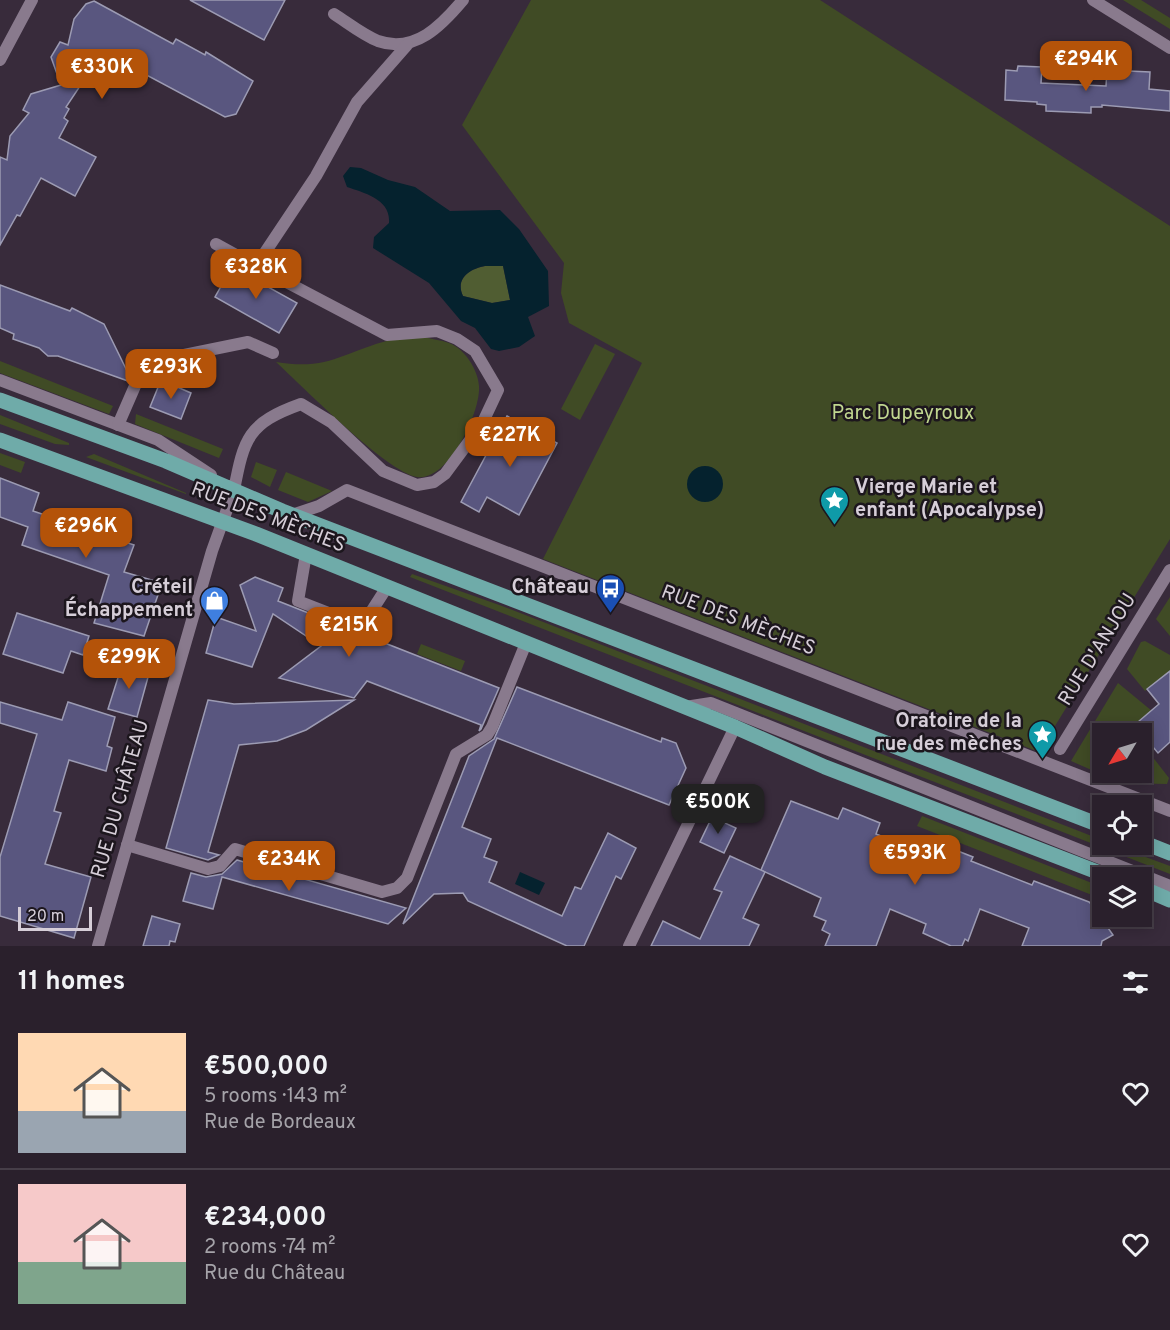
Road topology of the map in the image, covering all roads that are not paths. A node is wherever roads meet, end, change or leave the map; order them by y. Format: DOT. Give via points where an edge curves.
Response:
graph roads {
  1 [pos="32,0"];
  2 [pos="463,0"];
  3 [pos="1093,0"];
  4 [pos="334,14"];
  5 [pos="407,45"];
  6 [pos="1170,48"];
  7 [pos="0,60"];
  8 [pos="216,244"];
  9 [pos="256,266"];
  10 [pos="273,353"];
  11 [pos="0,380"];
  12 [pos="0,400"];
  13 [pos="118,424"];
  14 [pos="0,440"];
  15 [pos="234,490"];
  16 [pos="292,514"];
  17 [pos="222,522"];
  18 [pos="306,554"];
  19 [pos="1170,570"];
  20 [pos="387,587"];
  21 [pos="526,643"];
  22 [pos="685,707"];
  23 [pos="735,727"];
  24 [pos="1060,749"];
  25 [pos="1170,812"];
  26 [pos="1092,822"];
  27 [pos="128,845"];
  28 [pos="1152,846"];
  29 [pos="1170,853"];
  30 [pos="1092,870"];
  31 [pos="1170,886"];
  32 [pos="1152,892"];
  33 [pos="1170,900"];
  34 [pos="99,946"];
  35 [pos="628,946"];
  1 -- 7 [label="street"];
  2 -- 5 [label="street" via="440,27"];
  3 -- 6 [label="street"];
  4 -- 5 [label="street" via="379,41"];
  5 -- 9 [label="street" via="357,102 316,176"];
  8 -- 9 [label="street"];
  9 -- 15 [label="street, RUE DU CHÂTEAU" via="387,335 437,331 457,339 475,351 498,390 482,424 445,474 434,482 417,485 383,471 331,422 301,404 275,413 252,432 241,452"];
  10 -- 13 [label="street" via="248,342 145,363"];
  11 -- 13 [label="street, RUE DES MÈCHES"];
  12 -- 15 [label="main road, RUE DES MÈCHES" via="166,460"];
  13 -- 15 [label="street, RUE DES MÈCHES" via="159,440"];
  14 -- 17 [label="main road, RUE DES MÈCHES"];
  15 -- 16 [label="main road, RUE DES MÈCHES"];
  15 -- 17 [label="street, RUE DU CHÂTEAU"];
  16 -- 25 [label="street, RUE DES MÈCHES" via="319,506 347,490"];
  16 -- 26 [label="main road, RUE DES MÈCHES"];
  17 -- 18 [label="main road, RUE DES MÈCHES"];
  17 -- 27 [label="street, RUE DU CHÂTEAU"];
  18 -- 20 [label="main road, RUE DES MÈCHES"];
  18 -- 20 [label="street" via="297,601 362,626"];
  19 -- 24 [label="street, RUE D'ANJOU"];
  20 -- 21 [label="main road, RUE DES MÈCHES"];
  21 -- 22 [label="main road, RUE DES MÈCHES"];
  21 -- 27 [label="street" via="487,735 456,754 408,878 397,888 382,892 236,849 220,866 208,869"];
  22 -- 23 [label="main road, RUE DES MÈCHES"];
  22 -- 31 [label="street, RUE DES MÈCHES" via="711,703"];
  23 -- 30 [label="main road, RUE DES MÈCHES" via="825,767"];
  23 -- 35 [label="street"];
  27 -- 34 [label="street, RUE DU CHÂTEAU"];
  28 -- 29 [label="main road"];
  32 -- 33 [label="main road"];
}
